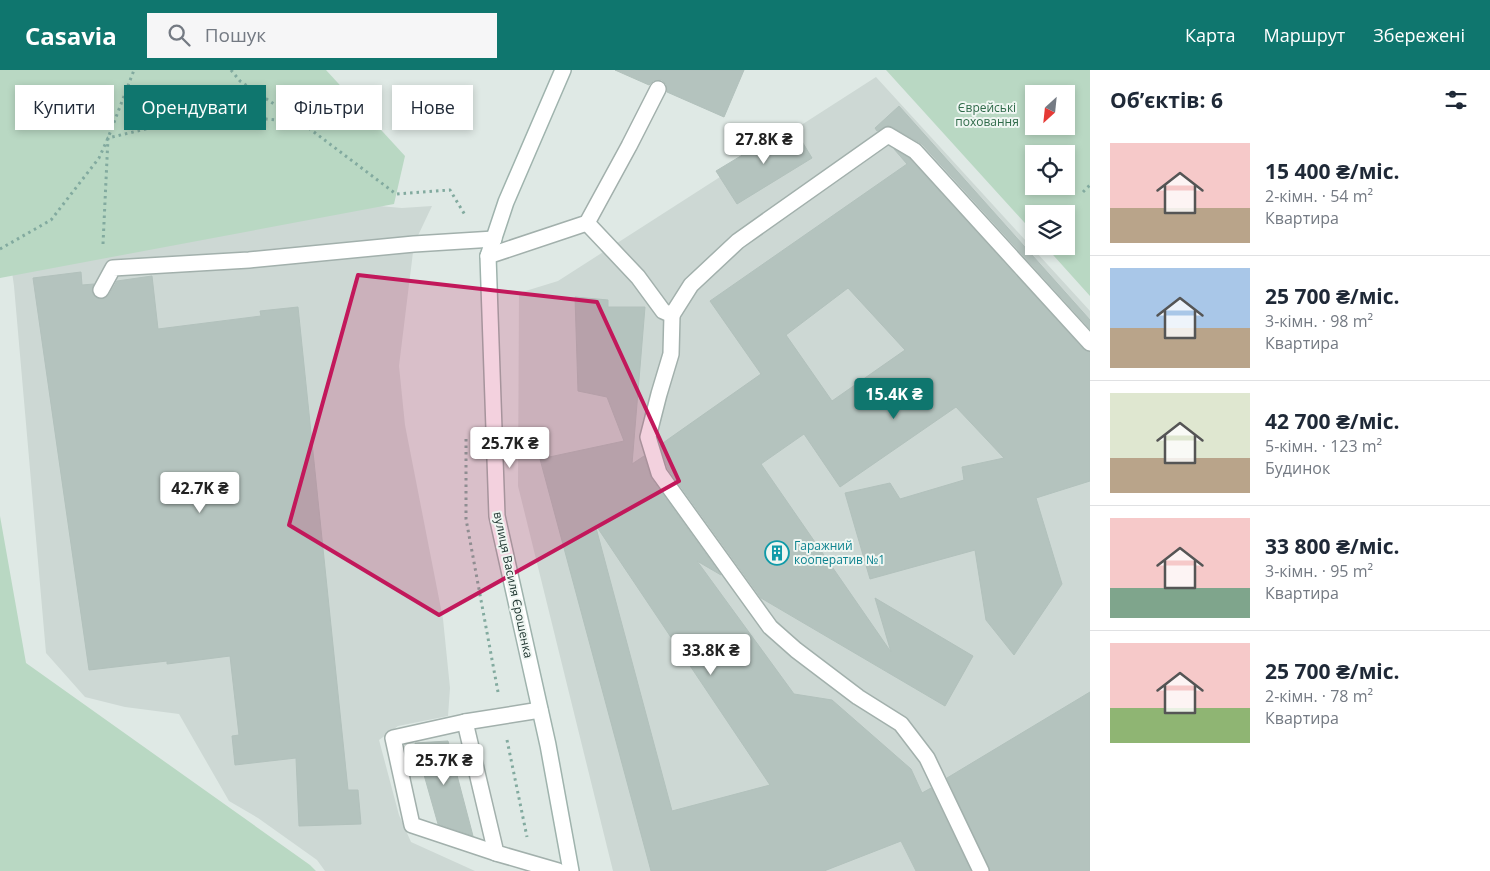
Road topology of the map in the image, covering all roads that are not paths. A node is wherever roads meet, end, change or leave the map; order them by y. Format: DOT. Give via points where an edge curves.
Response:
graph roads {
  1 [pos="563,70"];
  2 [pos="658,89"];
  3 [pos="587,223"];
  4 [pos="494,239"];
  5 [pos="488,256"];
  6 [pos="101,290"];
  7 [pos="672,315"];
  8 [pos="1090,343"];
  9 [pos="540,710"];
  10 [pos="465,722"];
  11 [pos="496,853"];
  12 [pos="558,871"];
  13 [pos="571,871"];
  14 [pos="981,871"];
  1 -- 4 [label="main road, вулиця Василя Єрошенка" via="506,202"];
  2 -- 3 [label="main road"];
  3 -- 5 [label="main road"];
  3 -- 7 [label="main road" via="638,277 664,311"];
  4 -- 5 [label="main road, вулиця Василя Єрошенка"];
  4 -- 6 [label="main road" via="113,268"];
  5 -- 9 [label="main road, вулиця Василя Єрошенка" via="497,516"];
  7 -- 8 [label="main road" via="691,285 738,240 888,135 915,151"];
  7 -- 14 [label="main road" via="671,354 648,437 659,473 770,627 850,691 900,724 927,758"];
  9 -- 10 [label="main road"];
  9 -- 13 [label="main road, вулиця Василя Єрошенка"];
  10 -- 11 [label="main road"];
  10 -- 11 [label="main road" via="393,738 412,825"];
  11 -- 12 [label="main road"];
}
